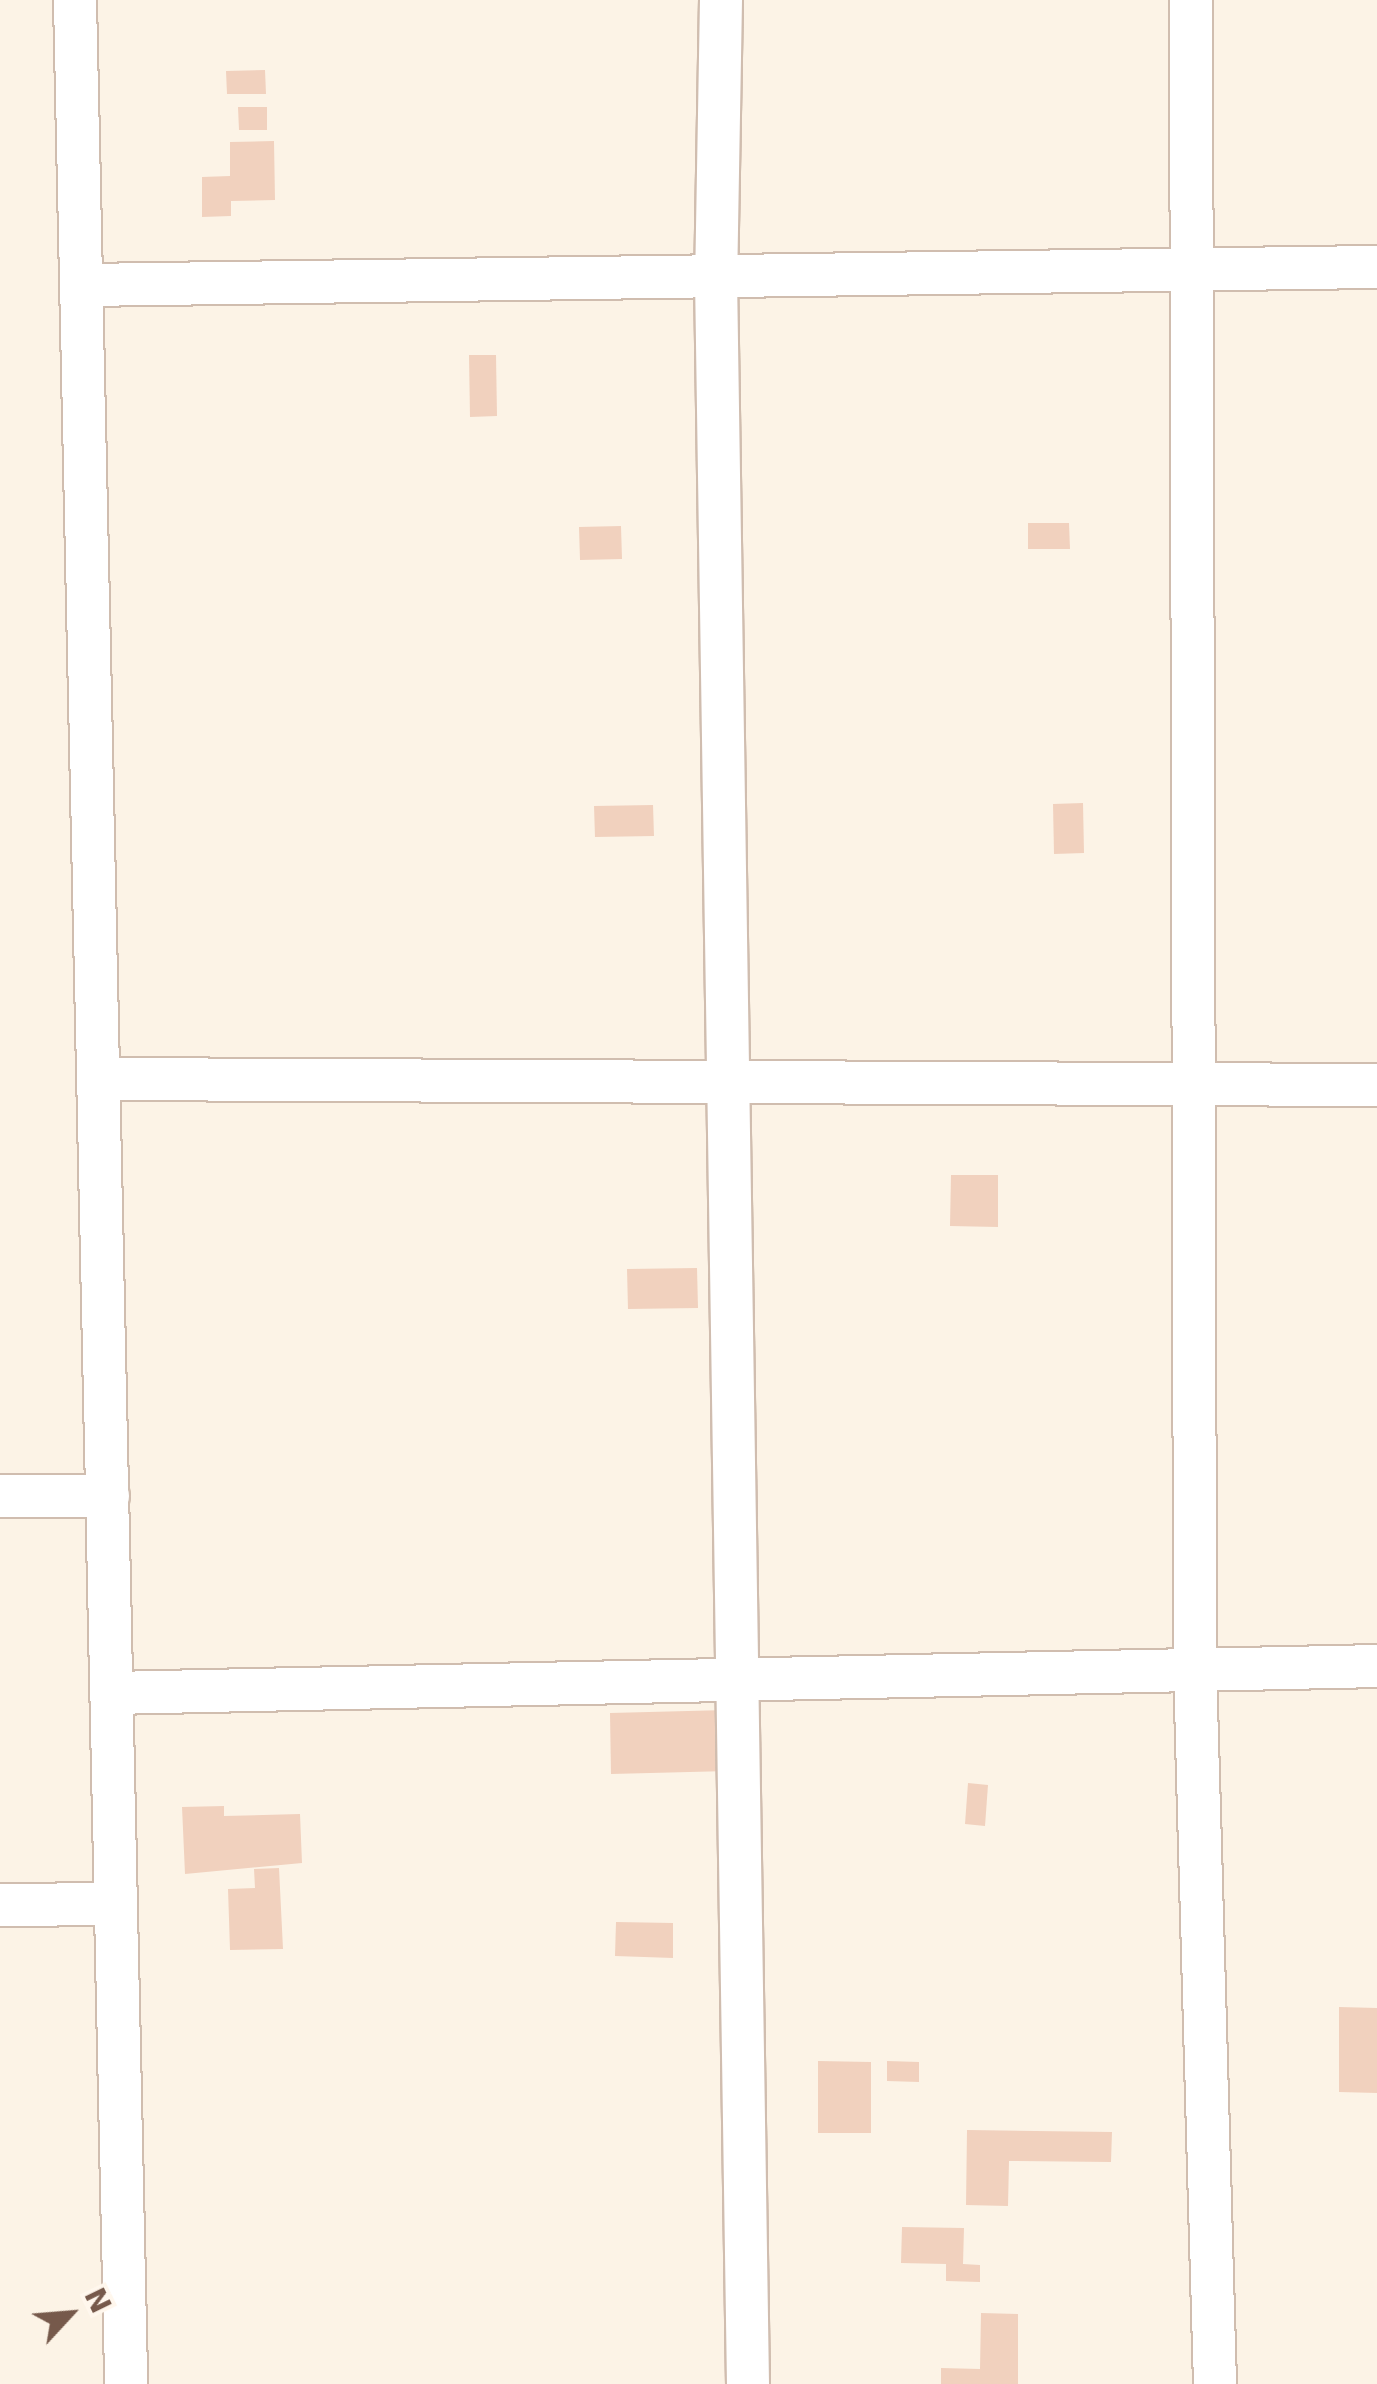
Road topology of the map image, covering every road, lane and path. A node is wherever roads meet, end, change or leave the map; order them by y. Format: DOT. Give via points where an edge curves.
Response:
graph roads {
  1 [pos="75,0"];
  2 [pos="721,0"];
  3 [pos="1192,0"];
  4 [pos="1377,267"];
  5 [pos="1192,270"];
  6 [pos="716,276"];
  7 [pos="84,284"];
  8 [pos="100,1079"];
  9 [pos="728,1082"];
  10 [pos="1194,1084"];
  11 [pos="1377,1085"];
  12 [pos="0,1496"];
  13 [pos="108,1496"];
  14 [pos="1377,1666"];
  15 [pos="1195,1668"];
  16 [pos="737,1680"];
  17 [pos="112,1692"];
  18 [pos="0,1904"];
  19 [pos="116,1904"];
  20 [pos="126,2384"];
  21 [pos="748,2384"];
  22 [pos="1214,2384"];
  1 -- 7 [label="street"];
  2 -- 6 [label="street"];
  3 -- 5 [label="street"];
  4 -- 5 [label="street"];
  5 -- 6 [label="street"];
  5 -- 10 [label="street"];
  6 -- 7 [label="street"];
  6 -- 9 [label="street"];
  7 -- 8 [label="street"];
  8 -- 9 [label="street"];
  8 -- 13 [label="street"];
  9 -- 10 [label="street"];
  9 -- 16 [label="street"];
  10 -- 11 [label="street"];
  10 -- 15 [label="street"];
  12 -- 13 [label="street"];
  13 -- 17 [label="street"];
  14 -- 15 [label="street"];
  15 -- 16 [label="street"];
  15 -- 22 [label="street"];
  16 -- 17 [label="street"];
  16 -- 21 [label="street"];
  17 -- 19 [label="street"];
  18 -- 19 [label="street"];
  19 -- 20 [label="street"];
}
